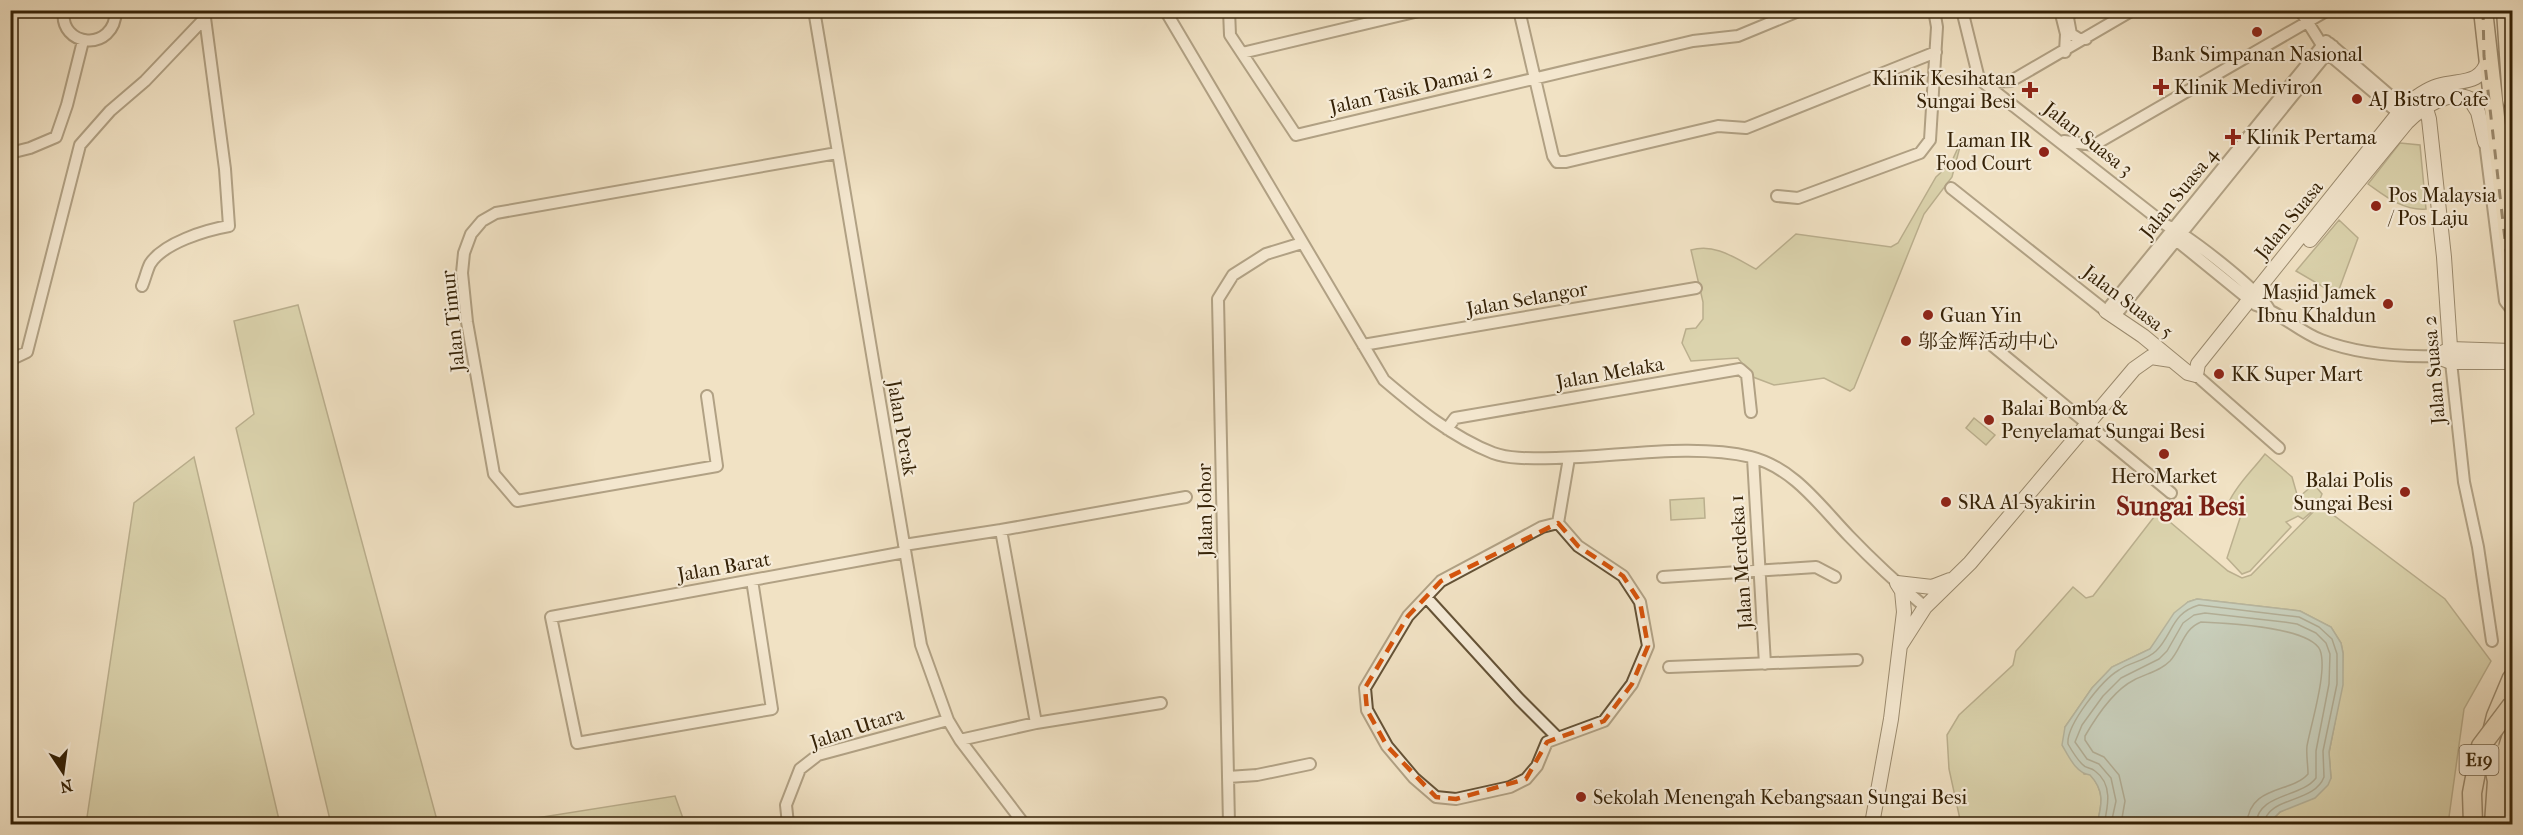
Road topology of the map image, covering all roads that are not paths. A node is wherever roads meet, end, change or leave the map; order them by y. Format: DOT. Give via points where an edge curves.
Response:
graph roads {
  1 [pos="64,10"];
  2 [pos="116,10"];
  3 [pos="814,10"];
  4 [pos="1165,10"];
  5 [pos="1229,10"];
  6 [pos="1423,10"];
  7 [pos="1518,10"];
  8 [pos="1801,10"];
  9 [pos="1934,10"];
  10 [pos="1962,10"];
  11 [pos="2060,10"];
  12 [pos="2072,10"];
  13 [pos="2133,10"];
  14 [pos="2300,10"];
  15 [pos="2328,10"];
  16 [pos="2485,10"];
  17 [pos="2506,11"];
  18 [pos="204,14"];
  19 [pos="2307,23"];
  20 [pos="2086,39"];
  21 [pos="83,40"];
  22 [pos="2325,45"];
  23 [pos="1936,52"];
  24 [pos="2065,52"];
  25 [pos="1242,53"];
  26 [pos="2490,55"];
  27 [pos="1534,79"];
  28 [pos="1980,80"];
  29 [pos="2012,81"];
  30 [pos="2492,87"];
  31 [pos="2512,100"];
  32 [pos="2008,101"];
  33 [pos="2424,101"];
  34 [pos="2406,114"];
  35 [pos="2058,140"];
  36 [pos="2486,142"];
  37 [pos="2094,145"];
  38 [pos="10,153"];
  39 [pos="837,153"];
  40 [pos="2094,168"];
  41 [pos="1951,188"];
  42 [pos="1777,196"];
  43 [pos="2176,234"];
  44 [pos="1302,243"];
  45 [pos="2512,269"];
  46 [pos="142,286"];
  47 [pos="1696,288"];
  48 [pos="2259,301"];
  49 [pos="2512,310"];
  50 [pos="2110,314"];
  51 [pos="2130,329"];
  52 [pos="1982,337"];
  53 [pos="1363,345"];
  54 [pos="2512,351"];
  55 [pos="2451,355"];
  56 [pos="2436,356"];
  57 [pos="10,360"];
  58 [pos="2171,360"];
  59 [pos="2512,362"];
  60 [pos="2134,369"];
  61 [pos="2196,375"];
  62 [pos="707,396"];
  63 [pos="1751,411"];
  64 [pos="2087,425"];
  65 [pos="1448,429"];
  66 [pos="2279,448"];
  67 [pos="1569,458"];
  68 [pos="1753,458"];
  69 [pos="2171,493"];
  70 [pos="1186,496"];
  71 [pos="1558,523"];
  72 [pos="1001,530"];
  73 [pos="904,548"];
  74 [pos="1759,572"];
  75 [pos="1663,577"];
  76 [pos="1835,577"];
  77 [pos="1954,579"];
  78 [pos="752,580"];
  79 [pos="1897,583"];
  80 [pos="1426,597"];
  81 [pos="1925,607"];
  82 [pos="2492,641"];
  83 [pos="1900,646"];
  84 [pos="1857,660"];
  85 [pos="1765,664"];
  86 [pos="1669,667"];
  87 [pos="2512,678"];
  88 [pos="1161,704"];
  89 [pos="2512,705"];
  90 [pos="948,720"];
  91 [pos="1036,723"];
  92 [pos="2512,735"];
  93 [pos="1557,737"];
  94 [pos="960,740"];
  95 [pos="1310,764"];
  96 [pos="1228,777"];
  97 [pos="2505,779"];
  98 [pos="788,825"];
  99 [pos="1024,825"];
  100 [pos="1229,825"];
  101 [pos="1872,825"];
  102 [pos="2473,825"];
  103 [pos="2494,825"];
  104 [pos="2509,825"];
  1 -- 21 [label="street" via="66,28"];
  2 -- 21 [label="street" via="116,20 108,34"];
  3 -- 39 [label="street, Jalan Perak"];
  4 -- 44 [label="street"];
  5 -- 25 [label="street" via="1230,35"];
  6 -- 25 [label="street"];
  7 -- 27 [label="street"];
  8 -- 27 [label="street, Jalan Tasik Damai 2" via="1738,36 1693,41"];
  9 -- 23 [label="street"];
  10 -- 28 [label="street"];
  11 -- 24 [label="street" via="2066,34"];
  12 -- 20 [label="street" via="2067,20 2071,34"];
  13 -- 20 [label="street"];
  14 -- 19 [label="street"];
  15 -- 19 [label="street"];
  16 -- 26 [label="highway"];
  17 -- 31 [label="highway"];
  18 -- 46 [label="street" via="229,226 209,229 163,250 151,263"];
  18 -- 57 [label="street" via="145,81 110,111 80,145 27,352"];
  19 -- 22 [label="street"];
  19 -- 37 [label="street"];
  20 -- 24 [label="street"];
  21 -- 38 [label="street" via="56,137"];
  22 -- 34 [label="street"];
  22 -- 43 [label="street, Jalan Suasa 4"];
  23 -- 27 [label="street" via="1746,128 1718,126 1566,162 1557,162 1553,156"];
  23 -- 42 [label="street" via="1929,140 1920,153 1798,198"];
  24 -- 29 [label="street"];
  25 -- 27 [label="street, Jalan Tasik Damai 2" via="1296,135"];
  26 -- 30 [label="highway"];
  26 -- 33 [label="street, Jalan Suasa" via="2476,79 2437,86"];
  28 -- 29 [label="street"];
  28 -- 32 [label="street, Jalan Suasa 3"];
  29 -- 32 [label="street"];
  30 -- 36 [label="street"];
  30 -- 45 [label="highway"];
  32 -- 35 [label="street, Jalan Suasa 3"];
  33 -- 34 [label="street, Jalan Suasa"];
  33 -- 36 [label="street, Jalan Suasa" via="2452,96 2470,99"];
  33 -- 55 [label="street, Jalan Suasa 2" via="2444,256"];
  34 -- 48 [label="street, Jalan Suasa"];
  35 -- 37 [label="street"];
  35 -- 40 [label="street, Jalan Suasa 3"];
  36 -- 49 [label="street" via="2505,301"];
  37 -- 40 [label="street"];
  39 -- 62 [label="street, Jalan Timur" via="496,213 471,234 462,273 467,321 494,474 517,501 717,466"];
  39 -- 73 [label="street, Jalan Perak"];
  40 -- 43 [label="street, Jalan Suasa 3"];
  41 -- 50 [label="street, Jalan Suasa 5"];
  43 -- 48 [label="street, Jalan Suasa 3"];
  43 -- 50 [label="street, Jalan Suasa 4"];
  44 -- 53 [label="street"];
  44 -- 96 [label="street, Jalan Johor" via="1266,254 1233,275 1218,299"];
  47 -- 53 [label="street, Jalan Selangor"];
  48 -- 56 [label="street, Jalan Suasa 3" via="2322,341 2404,357"];
  48 -- 61 [label="street, Jalan Suasa"];
  50 -- 51 [label="street, Jalan Suasa 5"];
  51 -- 58 [label="street, Jalan Suasa 5"];
  51 -- 60 [label="street" via="2142,349"];
  52 -- 64 [label="street"];
  53 -- 65 [label="street" via="1384,380"];
  54 -- 55 [label="street, Jalan Suasa 3"];
  55 -- 56 [label="street, Jalan Suasa 3"];
  55 -- 59 [label="street, Jalan Suasa 3"];
  55 -- 82 [label="street, Jalan Suasa 2" via="2464,482"];
  58 -- 60 [label="street" via="2151,357"];
  58 -- 61 [label="street, Jalan Suasa 5"];
  60 -- 64 [label="street"];
  61 -- 66 [label="street, Jalan Suasa 5"];
  63 -- 65 [label="street, Jalan Melaka" via="1747,375 1740,369 1455,418"];
  64 -- 69 [label="street"];
  64 -- 77 [label="street"];
  65 -- 67 [label="street" via="1494,453 1530,459"];
  67 -- 68 [label="street" via="1703,451"];
  67 -- 71 [label="street"];
  68 -- 74 [label="street, Jalan Merdeka 1"];
  68 -- 79 [label="street" via="1799,482"];
  70 -- 72 [label="street, Jalan Barat"];
  71 -- 80 [label="street" via="1542,527 1441,581"];
  71 -- 93 [label="street" via="1578,546 1623,576 1640,602 1648,646 1632,684 1604,721"];
  72 -- 73 [label="street, Jalan Barat"];
  72 -- 91 [label="street"];
  73 -- 78 [label="street, Jalan Barat"];
  73 -- 90 [label="street, Jalan Perak" via="921,645"];
  74 -- 75 [label="street"];
  74 -- 76 [label="street" via="1816,567"];
  74 -- 85 [label="street, Jalan Merdeka 1"];
  77 -- 79 [label="street" via="1932,587"];
  77 -- 81 [label="street"];
  78 -- 78 [label="street, Jalan Barat" via="772,709 577,743 551,617"];
  79 -- 81 [label="street"];
  79 -- 83 [label="street" via="1903,598"];
  80 -- 93 [label="street"];
  80 -- 93 [label="street" via="1408,616 1365,688 1366,710 1387,746 1414,778 1436,797 1456,800 1510,787 1526,779 1537,766 1547,742"];
  81 -- 83 [label="street"];
  83 -- 101 [label="street"];
  84 -- 85 [label="street"];
  85 -- 86 [label="street"];
  87 -- 97 [label="highway, bridge" via="2489,744"];
  88 -- 91 [label="street"];
  89 -- 102 [label="highway, E19, bridge" via="2481,746 2472,793"];
  90 -- 94 [label="street, Jalan Perak"];
  90 -- 98 [label="street, Jalan Utara" via="818,755 800,769 786,805"];
  91 -- 94 [label="street"];
  92 -- 97 [label="highway"];
  94 -- 99 [label="street, Jalan Perak"];
  95 -- 96 [label="street"];
  96 -- 100 [label="street, Jalan Johor"];
  97 -- 103 [label="highway"];
  97 -- 104 [label="highway"];
}
